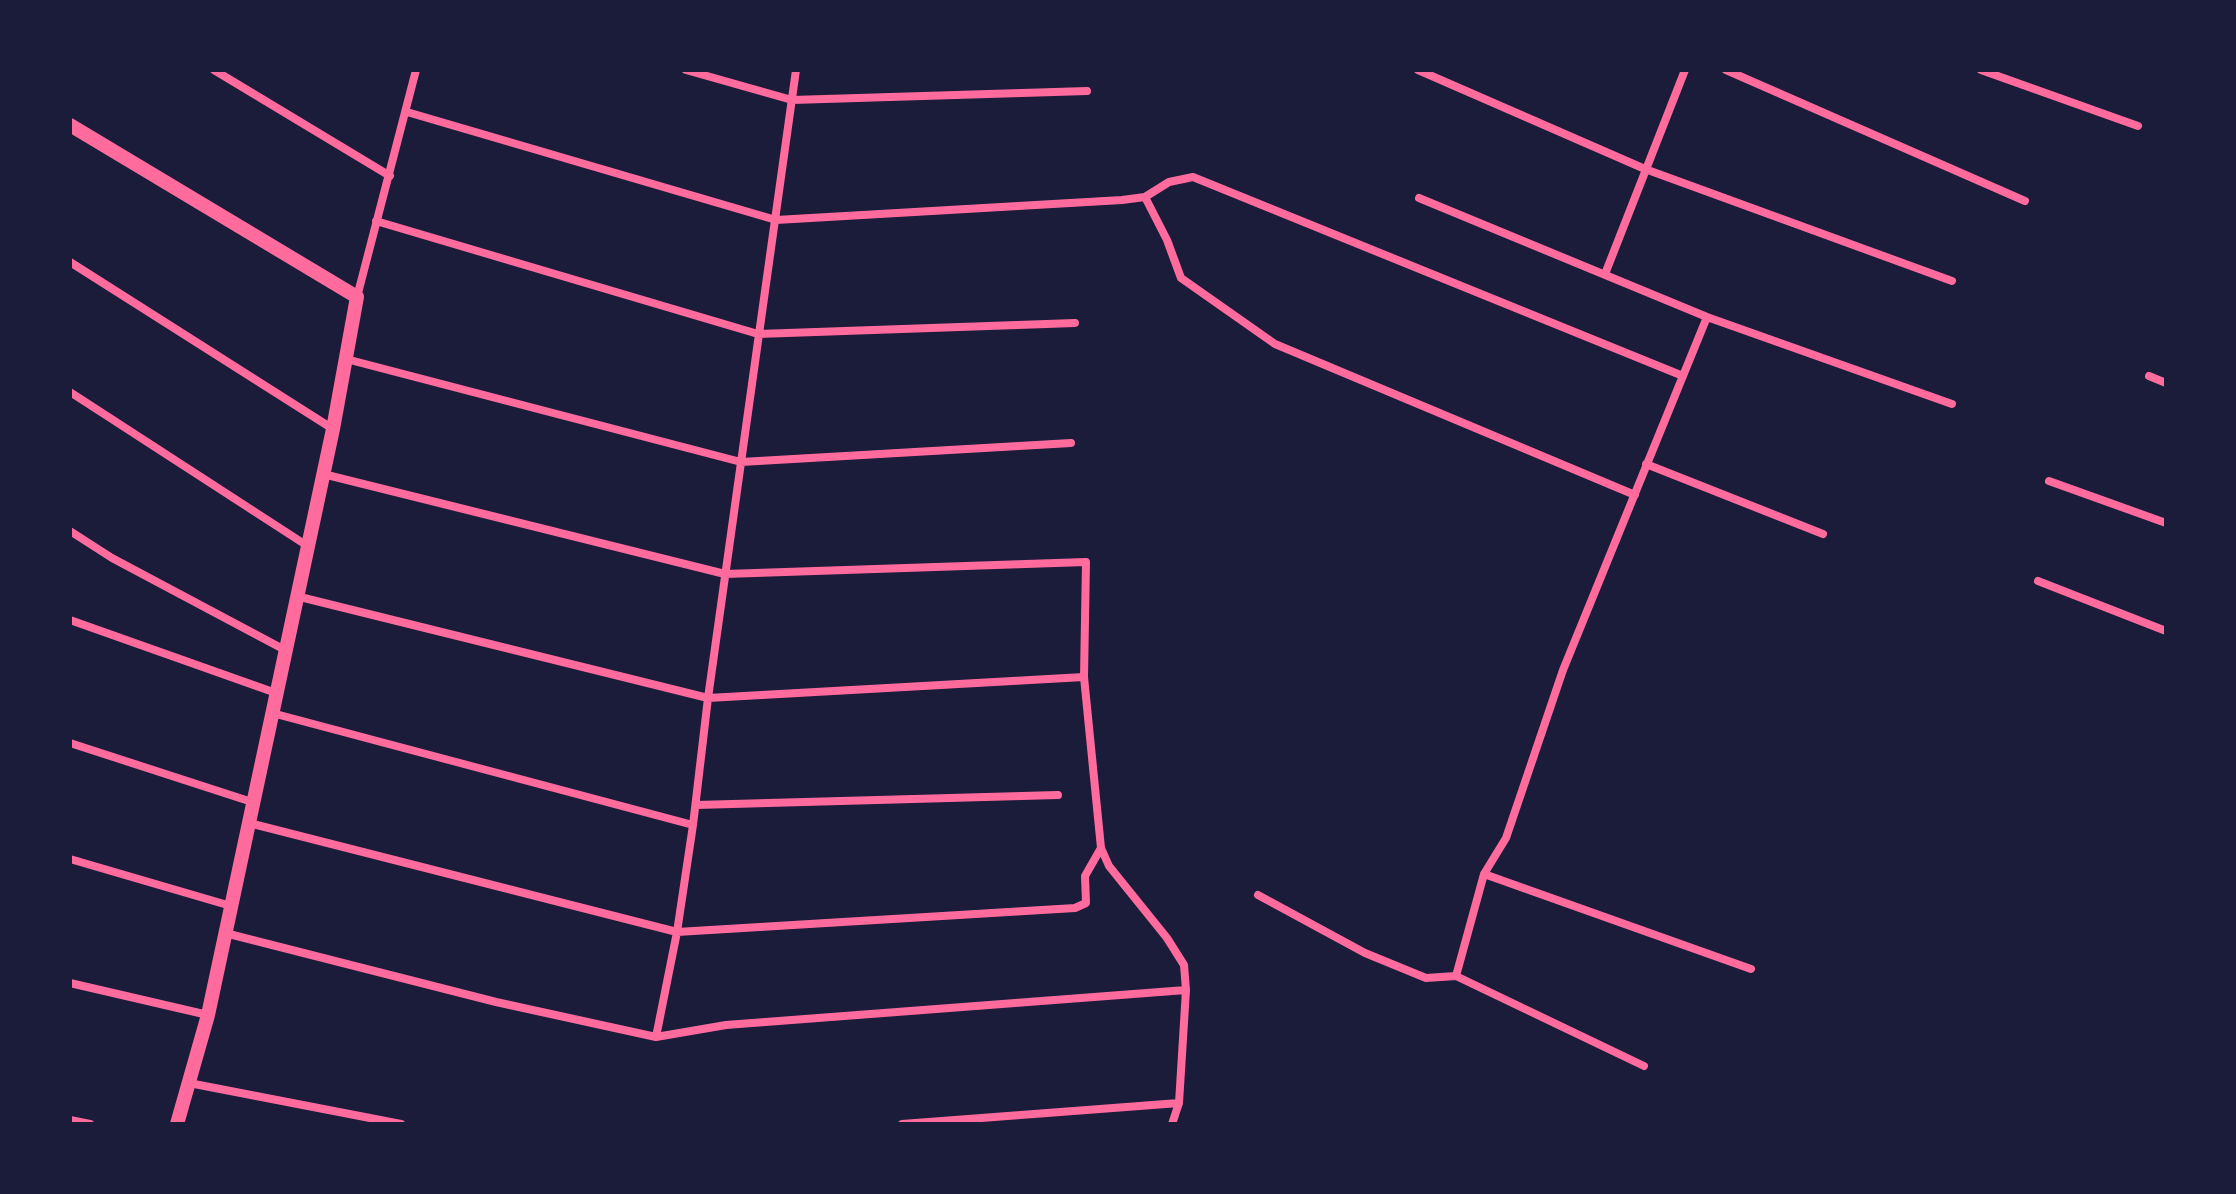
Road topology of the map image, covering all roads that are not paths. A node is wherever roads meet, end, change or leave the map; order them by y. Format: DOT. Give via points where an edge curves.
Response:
graph roads {
  1 [pos="214,70"];
  2 [pos="416,70"];
  3 [pos="686,70"];
  4 [pos="796,70"];
  5 [pos="1418,70"];
  6 [pos="1685,70"];
  7 [pos="1726,70"];
  8 [pos="1981,70"];
  9 [pos="1087,91"];
  10 [pos="792,100"];
  11 [pos="407,112"];
  12 [pos="70,125"];
  13 [pos="2138,126"];
  14 [pos="1645,169"];
  15 [pos="390,176"];
  16 [pos="1145,197"];
  17 [pos="1419,198"];
  18 [pos="2025,201"];
  19 [pos="776,220"];
  20 [pos="376,221"];
  21 [pos="70,262"];
  22 [pos="1605,274"];
  23 [pos="1952,281"];
  24 [pos="357,297"];
  25 [pos="1707,317"];
  26 [pos="1075,323"];
  27 [pos="758,334"];
  28 [pos="346,359"];
  29 [pos="1683,376"];
  30 [pos="2149,376"];
  31 [pos="2166,383"];
  32 [pos="70,392"];
  33 [pos="1952,404"];
  34 [pos="333,429"];
  35 [pos="1071,443"];
  36 [pos="741,462"];
  37 [pos="1646,464"];
  38 [pos="322,474"];
  39 [pos="2049,481"];
  40 [pos="1635,495"];
  41 [pos="2166,523"];
  42 [pos="70,531"];
  43 [pos="1823,534"];
  44 [pos="306,545"];
  45 [pos="725,574"];
  46 [pos="2038,581"];
  47 [pos="296,596"];
  48 [pos="70,620"];
  49 [pos="2166,631"];
  50 [pos="285,650"];
  51 [pos="1084,677"];
  52 [pos="276,693"];
  53 [pos="708,698"];
  54 [pos="272,713"];
  55 [pos="70,743"];
  56 [pos="1058,795"];
  57 [pos="252,802"];
  58 [pos="696,805"];
  59 [pos="249,823"];
  60 [pos="693,825"];
  61 [pos="1101,848"];
  62 [pos="70,859"];
  63 [pos="1484,874"];
  64 [pos="1258,895"];
  65 [pos="231,906"];
  66 [pos="677,932"];
  67 [pos="225,933"];
  68 [pos="1751,969"];
  69 [pos="1456,976"];
  70 [pos="70,983"];
  71 [pos="1186,990"];
  72 [pos="208,1015"];
  73 [pos="656,1037"];
  74 [pos="1644,1066"];
  75 [pos="189,1083"];
  76 [pos="1179,1103"];
  77 [pos="70,1120"];
  78 [pos="90,1124"];
  79 [pos="177,1124"];
  80 [pos="401,1124"];
  81 [pos="902,1124"];
  82 [pos="1172,1124"];
  1 -- 15 [label="street"];
  2 -- 11 [label="street"];
  3 -- 10 [label="street"];
  4 -- 10 [label="street"];
  5 -- 14 [label="street"];
  6 -- 14 [label="street"];
  7 -- 18 [label="street"];
  8 -- 13 [label="street"];
  9 -- 10 [label="street"];
  10 -- 19 [label="street"];
  11 -- 15 [label="street"];
  11 -- 19 [label="street"];
  12 -- 24 [label="main road"];
  14 -- 22 [label="street"];
  14 -- 23 [label="street"];
  15 -- 20 [label="street"];
  16 -- 19 [label="street"];
  16 -- 29 [label="street" via="1169,182 1193,177"];
  16 -- 40 [label="street" via="1181,278 1275,344"];
  17 -- 22 [label="street"];
  19 -- 27 [label="street"];
  20 -- 24 [label="street"];
  20 -- 27 [label="street"];
  21 -- 34 [label="street"];
  22 -- 25 [label="street"];
  24 -- 28 [label="main road"];
  25 -- 29 [label="street"];
  25 -- 33 [label="street"];
  26 -- 27 [label="street"];
  27 -- 36 [label="street"];
  28 -- 34 [label="main road"];
  28 -- 36 [label="street"];
  29 -- 37 [label="street"];
  30 -- 31 [label="street"];
  32 -- 44 [label="street"];
  34 -- 38 [label="main road"];
  35 -- 36 [label="street"];
  36 -- 45 [label="street"];
  37 -- 40 [label="street"];
  37 -- 43 [label="street"];
  38 -- 44 [label="main road"];
  38 -- 45 [label="street"];
  39 -- 41 [label="street"];
  40 -- 63 [label="street" via="1563,670 1506,838"];
  42 -- 50 [label="street"];
  44 -- 47 [label="main road"];
  45 -- 51 [label="street" via="1086,562"];
  45 -- 53 [label="street"];
  46 -- 49 [label="street"];
  47 -- 50 [label="main road"];
  47 -- 53 [label="street"];
  48 -- 52 [label="street"];
  50 -- 52 [label="main road"];
  51 -- 53 [label="street"];
  51 -- 61 [label="street"];
  52 -- 54 [label="main road"];
  53 -- 58 [label="street"];
  54 -- 57 [label="main road"];
  54 -- 60 [label="street"];
  55 -- 57 [label="street"];
  56 -- 58 [label="street"];
  57 -- 59 [label="main road"];
  58 -- 60 [label="street"];
  59 -- 65 [label="main road"];
  59 -- 66 [label="street"];
  60 -- 66 [label="street"];
  61 -- 66 [label="street" via="1085,876 1086,903 1075,908"];
  61 -- 71 [label="street" via="1184,965"];
  62 -- 65 [label="street"];
  63 -- 68 [label="street"];
  63 -- 69 [label="street"];
  64 -- 69 [label="street" via="1377,958 1426,978"];
  65 -- 67 [label="main road"];
  66 -- 73 [label="street"];
  67 -- 72 [label="main road"];
  67 -- 73 [label="street"];
  69 -- 74 [label="street"];
  70 -- 72 [label="street"];
  71 -- 73 [label="street" via="726,1025"];
  71 -- 76 [label="street"];
  72 -- 75 [label="main road"];
  75 -- 79 [label="main road"];
  75 -- 80 [label="street"];
  76 -- 81 [label="street"];
  76 -- 82 [label="street"];
  77 -- 78 [label="street"];
}
